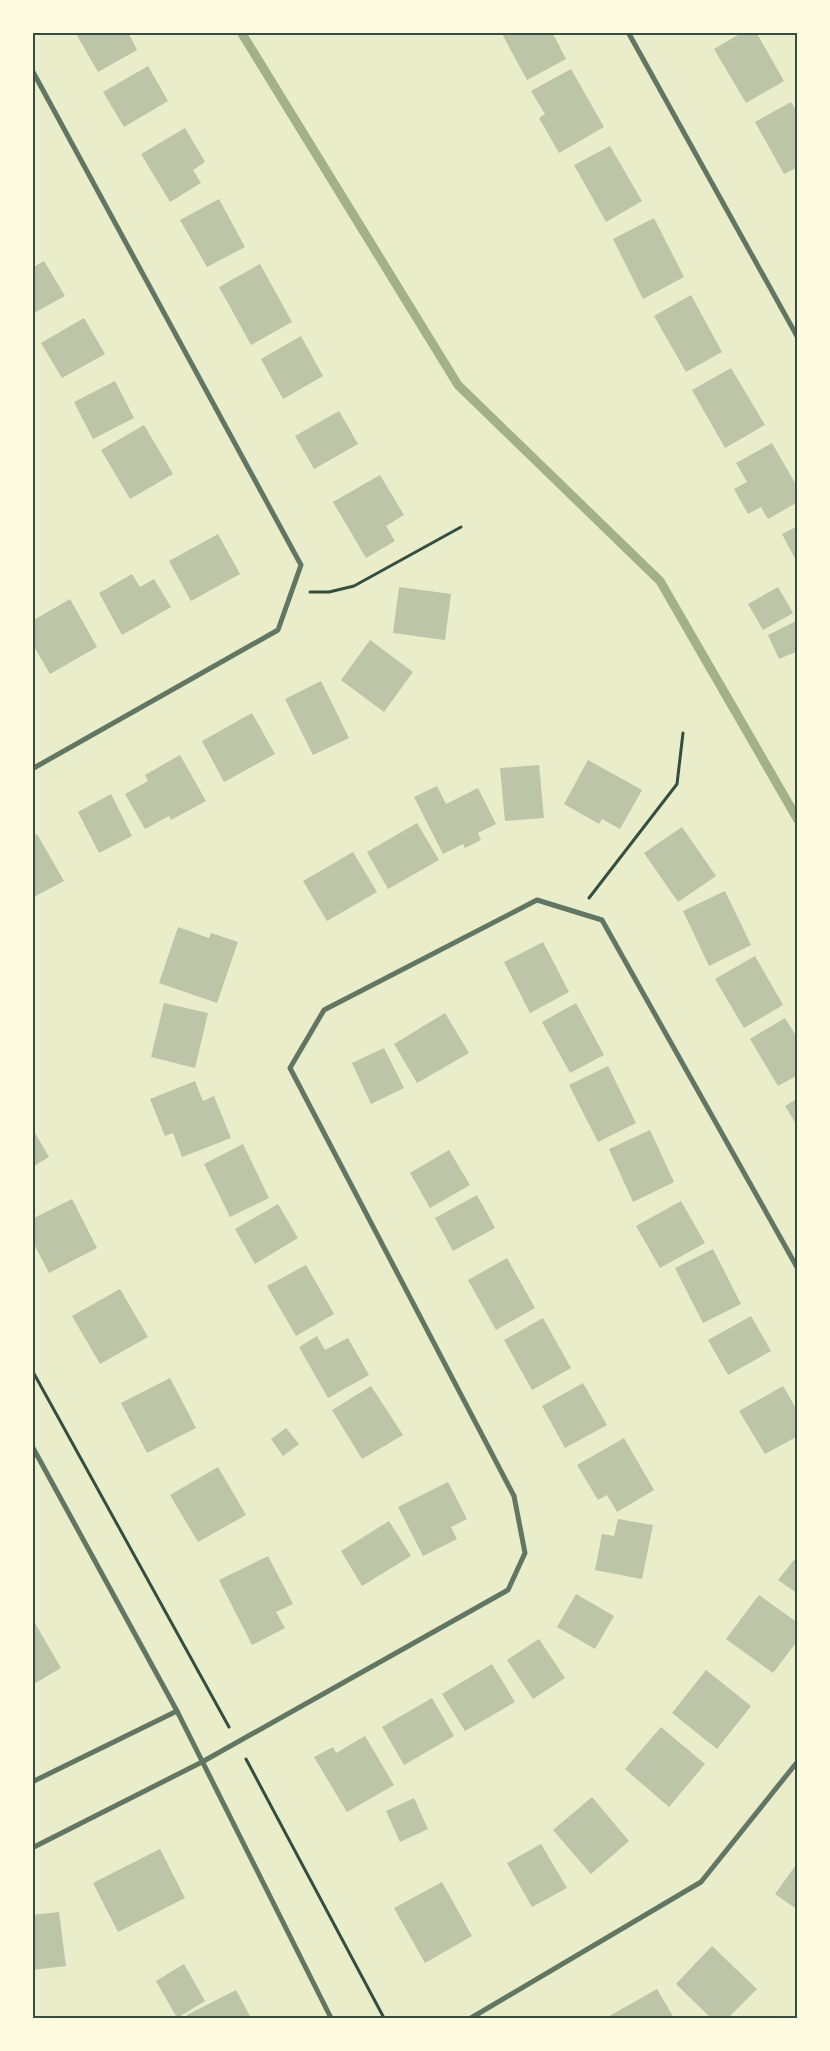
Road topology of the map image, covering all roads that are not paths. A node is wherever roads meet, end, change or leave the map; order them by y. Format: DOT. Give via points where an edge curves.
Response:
graph roads {
  1 [pos="628,32"];
  2 [pos="32,70"];
  3 [pos="798,338"];
  4 [pos="32,769"];
  5 [pos="798,1269"];
  6 [pos="32,1446"];
  7 [pos="177,1711"];
  8 [pos="798,1761"];
  9 [pos="202,1762"];
  10 [pos="32,1782"];
  11 [pos="32,1848"];
  12 [pos="331,2018"];
  13 [pos="471,2018"];
  1 -- 3 [label="street"];
  2 -- 4 [label="street" via="301,565 278,630"];
  5 -- 9 [label="street" via="602,920 537,900 324,1010 290,1068 514,1496 525,1553 508,1590"];
  6 -- 7 [label="street"];
  7 -- 9 [label="street"];
  7 -- 10 [label="street"];
  8 -- 13 [label="street" via="701,1882"];
  9 -- 11 [label="street"];
  9 -- 12 [label="street"];
}
